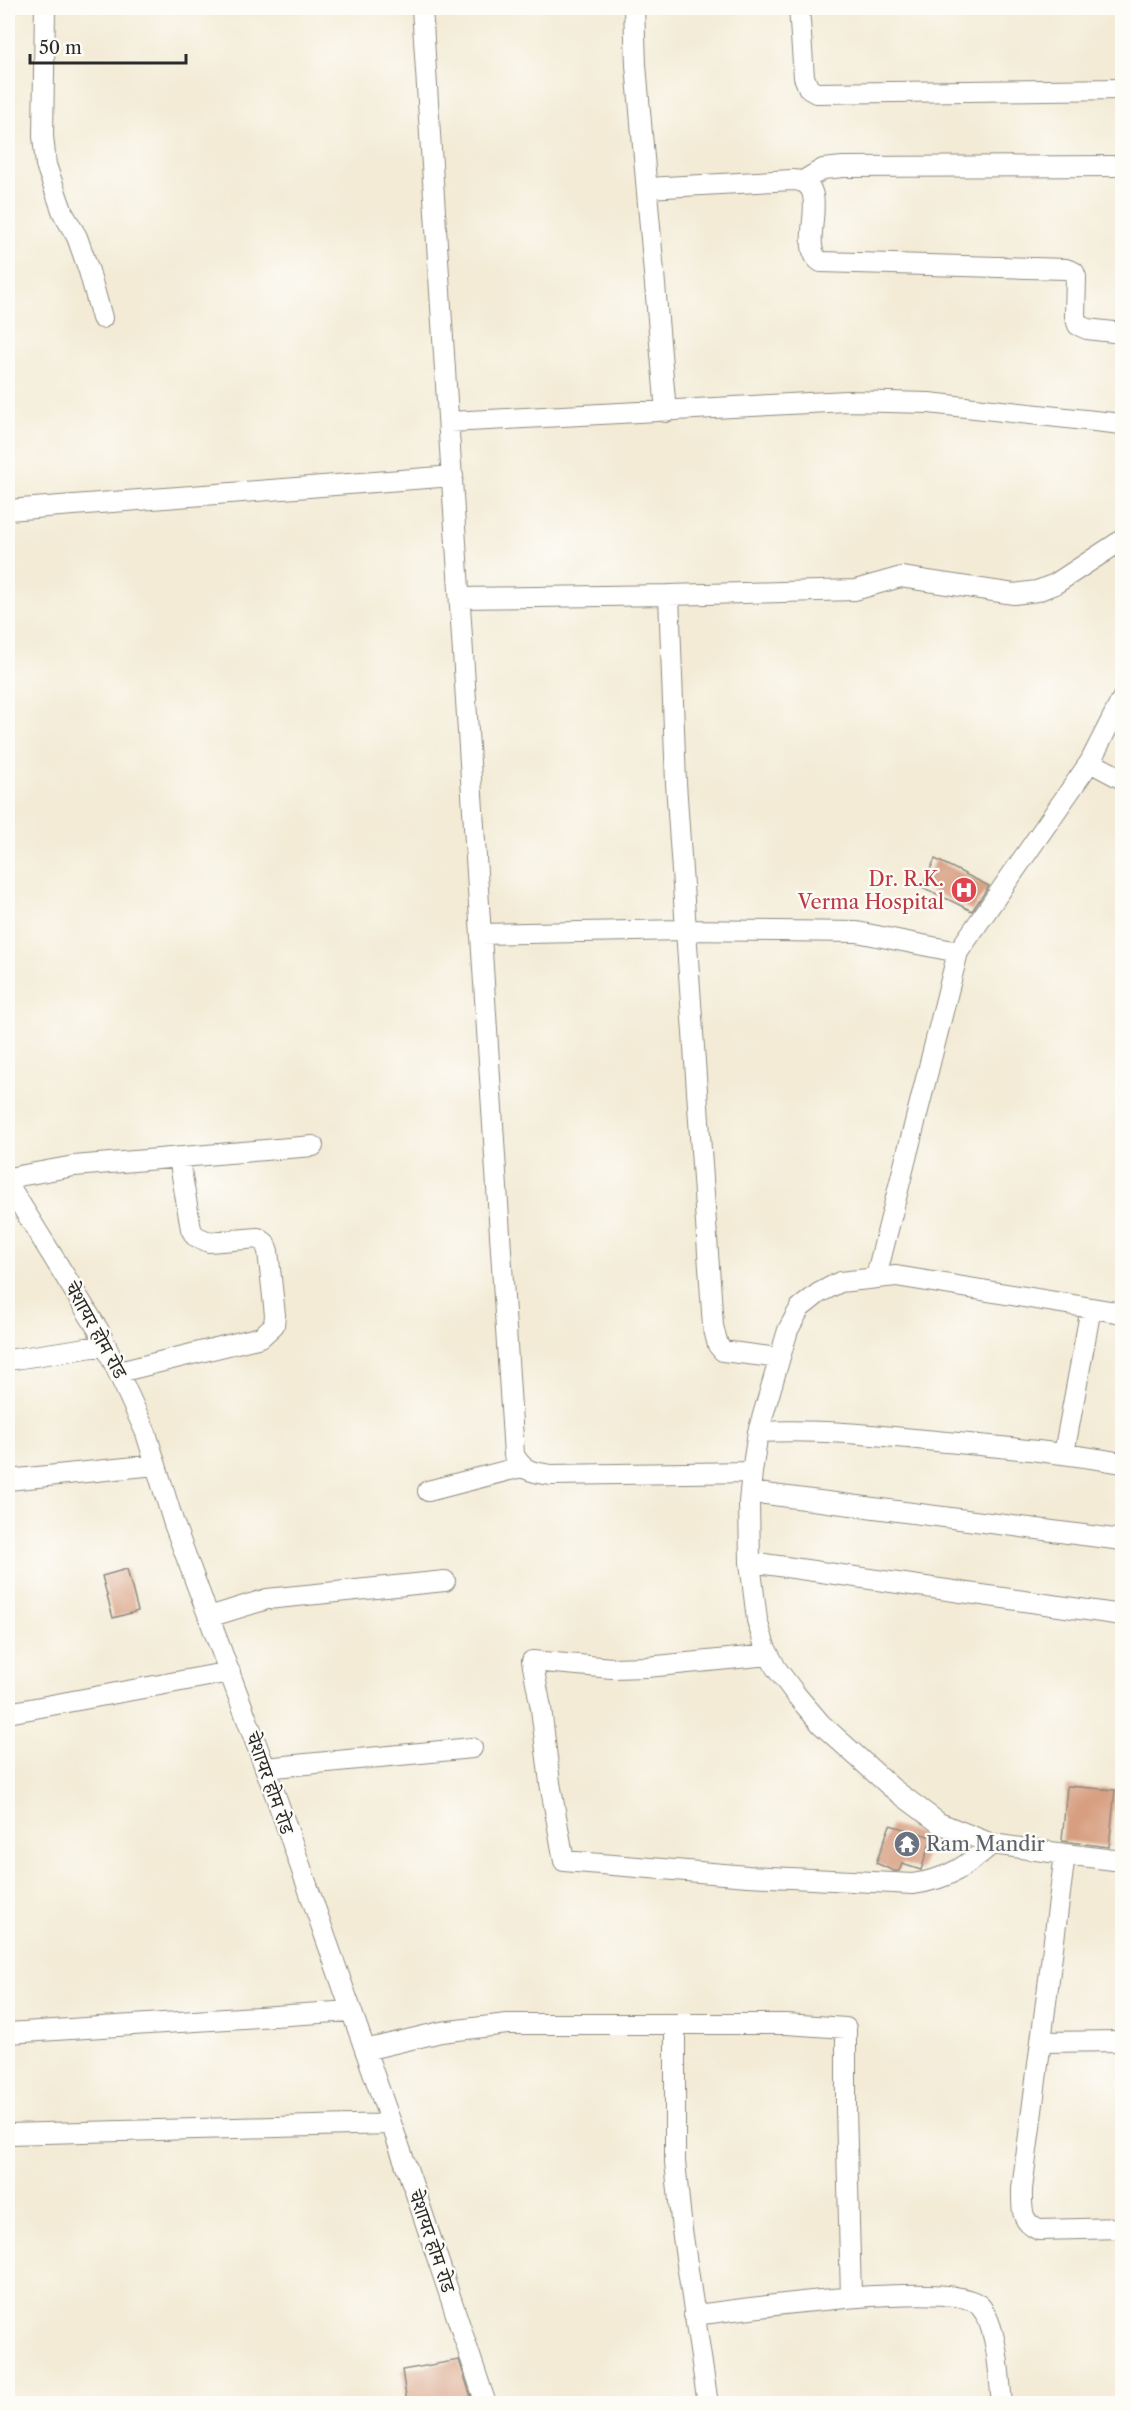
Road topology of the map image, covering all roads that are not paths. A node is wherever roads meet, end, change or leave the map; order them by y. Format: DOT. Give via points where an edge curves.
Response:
graph roads {
  1 [pos="45,8"];
  2 [pos="422,8"];
  3 [pos="634,8"];
  4 [pos="799,8"];
  5 [pos="1122,89"];
  6 [pos="1122,166"];
  7 [pos="803,181"];
  8 [pos="647,188"];
  9 [pos="102,318"];
  10 [pos="1122,333"];
  11 [pos="666,412"];
  12 [pos="449,422"];
  13 [pos="1122,424"];
  14 [pos="453,476"];
  15 [pos="8,510"];
  16 [pos="1122,540"];
  17 [pos="669,595"];
  18 [pos="460,598"];
  19 [pos="1122,699"];
  20 [pos="1090,762"];
  21 [pos="1122,778"];
  22 [pos="686,930"];
  23 [pos="481,934"];
  24 [pos="958,952"];
  25 [pos="313,1146"];
  26 [pos="179,1158"];
  27 [pos="8,1178"];
  28 [pos="8,1184"];
  29 [pos="876,1277"];
  30 [pos="1091,1308"];
  31 [pos="1122,1313"];
  32 [pos="106,1345"];
  33 [pos="779,1358"];
  34 [pos="8,1360"];
  35 [pos="120,1372"];
  36 [pos="758,1432"];
  37 [pos="1064,1453"];
  38 [pos="1122,1463"];
  39 [pos="155,1465"];
  40 [pos="521,1467"];
  41 [pos="752,1472"];
  42 [pos="8,1480"];
  43 [pos="428,1491"];
  44 [pos="750,1492"];
  45 [pos="1122,1540"];
  46 [pos="750,1562"];
  47 [pos="446,1581"];
  48 [pos="1122,1615"];
  49 [pos="209,1617"];
  50 [pos="769,1654"];
  51 [pos="230,1672"];
  52 [pos="8,1713"];
  53 [pos="472,1749"];
  54 [pos="265,1768"];
  55 [pos="992,1844"];
  56 [pos="1065,1854"];
  57 [pos="1122,1860"];
  58 [pos="351,2011"];
  59 [pos="675,2024"];
  60 [pos="8,2033"];
  61 [pos="1122,2041"];
  62 [pos="1041,2042"];
  63 [pos="365,2050"];
  64 [pos="391,2124"];
  65 [pos="8,2134"];
  66 [pos="1122,2228"];
  67 [pos="851,2297"];
  68 [pos="694,2315"];
  69 [pos="486,2403"];
  70 [pos="708,2403"];
  71 [pos="1002,2403"];
  1 -- 9 [label="street" via="46,165 90,271"];
  2 -- 12 [label="street"];
  3 -- 8 [label="street"];
  4 -- 5 [label="street" via="804,77 809,89 816,93"];
  6 -- 7 [label="street" via="843,167 823,169"];
  7 -- 8 [label="street"];
  7 -- 10 [label="street" via="813,196 812,248 820,262 1066,269 1076,277 1078,324 1087,329"];
  8 -- 11 [label="street"];
  11 -- 12 [label="street"];
  11 -- 13 [label="street" via="847,401 929,403"];
  12 -- 14 [label="street"];
  14 -- 15 [label="street"];
  14 -- 18 [label="street"];
  16 -- 17 [label="street" via="1055,584 1014,594 901,577 855,590"];
  17 -- 18 [label="street"];
  17 -- 22 [label="street"];
  18 -- 23 [label="street"];
  19 -- 20 [label="street"];
  20 -- 21 [label="street"];
  20 -- 24 [label="street"];
  22 -- 23 [label="street"];
  22 -- 24 [label="street" via="857,932"];
  22 -- 33 [label="street" via="715,1337 723,1351"];
  23 -- 40 [label="street" via="512,1432 514,1455"];
  24 -- 29 [label="street"];
  25 -- 26 [label="street"];
  26 -- 27 [label="street" via="74,1166"];
  26 -- 35 [label="street" via="195,1236 209,1242 258,1238 265,1242 274,1325 261,1337"];
  28 -- 32 [label="street, चेशायर होम रोड"];
  29 -- 30 [label="street" via="896,1276"];
  29 -- 33 [label="street" via="840,1282 800,1308"];
  30 -- 31 [label="street"];
  30 -- 37 [label="street"];
  32 -- 34 [label="street"];
  32 -- 35 [label="street, चेशायर होम रोड"];
  33 -- 36 [label="street"];
  35 -- 39 [label="street, चेशायर होम रोड"];
  36 -- 37 [label="street" via="864,1434"];
  36 -- 41 [label="street"];
  37 -- 38 [label="street"];
  39 -- 42 [label="street"];
  39 -- 49 [label="street, चेशायर होम रोड"];
  40 -- 41 [label="street" via="551,1475"];
  40 -- 43 [label="street"];
  41 -- 44 [label="street"];
  44 -- 45 [label="street"];
  44 -- 46 [label="street"];
  46 -- 48 [label="street"];
  46 -- 50 [label="street" via="757,1620"];
  47 -- 49 [label="street" via="267,1599"];
  49 -- 51 [label="street, चेशायर होम रोड"];
  50 -- 55 [label="street" via="821,1724 892,1788 939,1823"];
  50 -- 55 [label="street" via="647,1667 532,1661 564,1861 913,1884 950,1875"];
  51 -- 52 [label="street"];
  51 -- 54 [label="street, चेशायर होम रोड"];
  53 -- 54 [label="street"];
  54 -- 58 [label="street, चेशायर होम रोड"];
  55 -- 56 [label="street"];
  56 -- 57 [label="street"];
  56 -- 62 [label="street"];
  58 -- 60 [label="street"];
  58 -- 63 [label="street, चेशायर होम रोड"];
  59 -- 63 [label="street" via="545,2022 475,2026"];
  59 -- 67 [label="street" via="846,2028"];
  59 -- 68 [label="street" via="675,2162"];
  61 -- 62 [label="street"];
  62 -- 66 [label="street" via="1022,2212 1029,2226 1039,2230"];
  63 -- 64 [label="street, चेशायर होम रोड"];
  64 -- 65 [label="street"];
  64 -- 69 [label="street, चेशायर होम रोड"];
  67 -- 68 [label="street"];
  67 -- 71 [label="street" via="957,2296 979,2304 989,2319"];
  68 -- 70 [label="street"];
}
